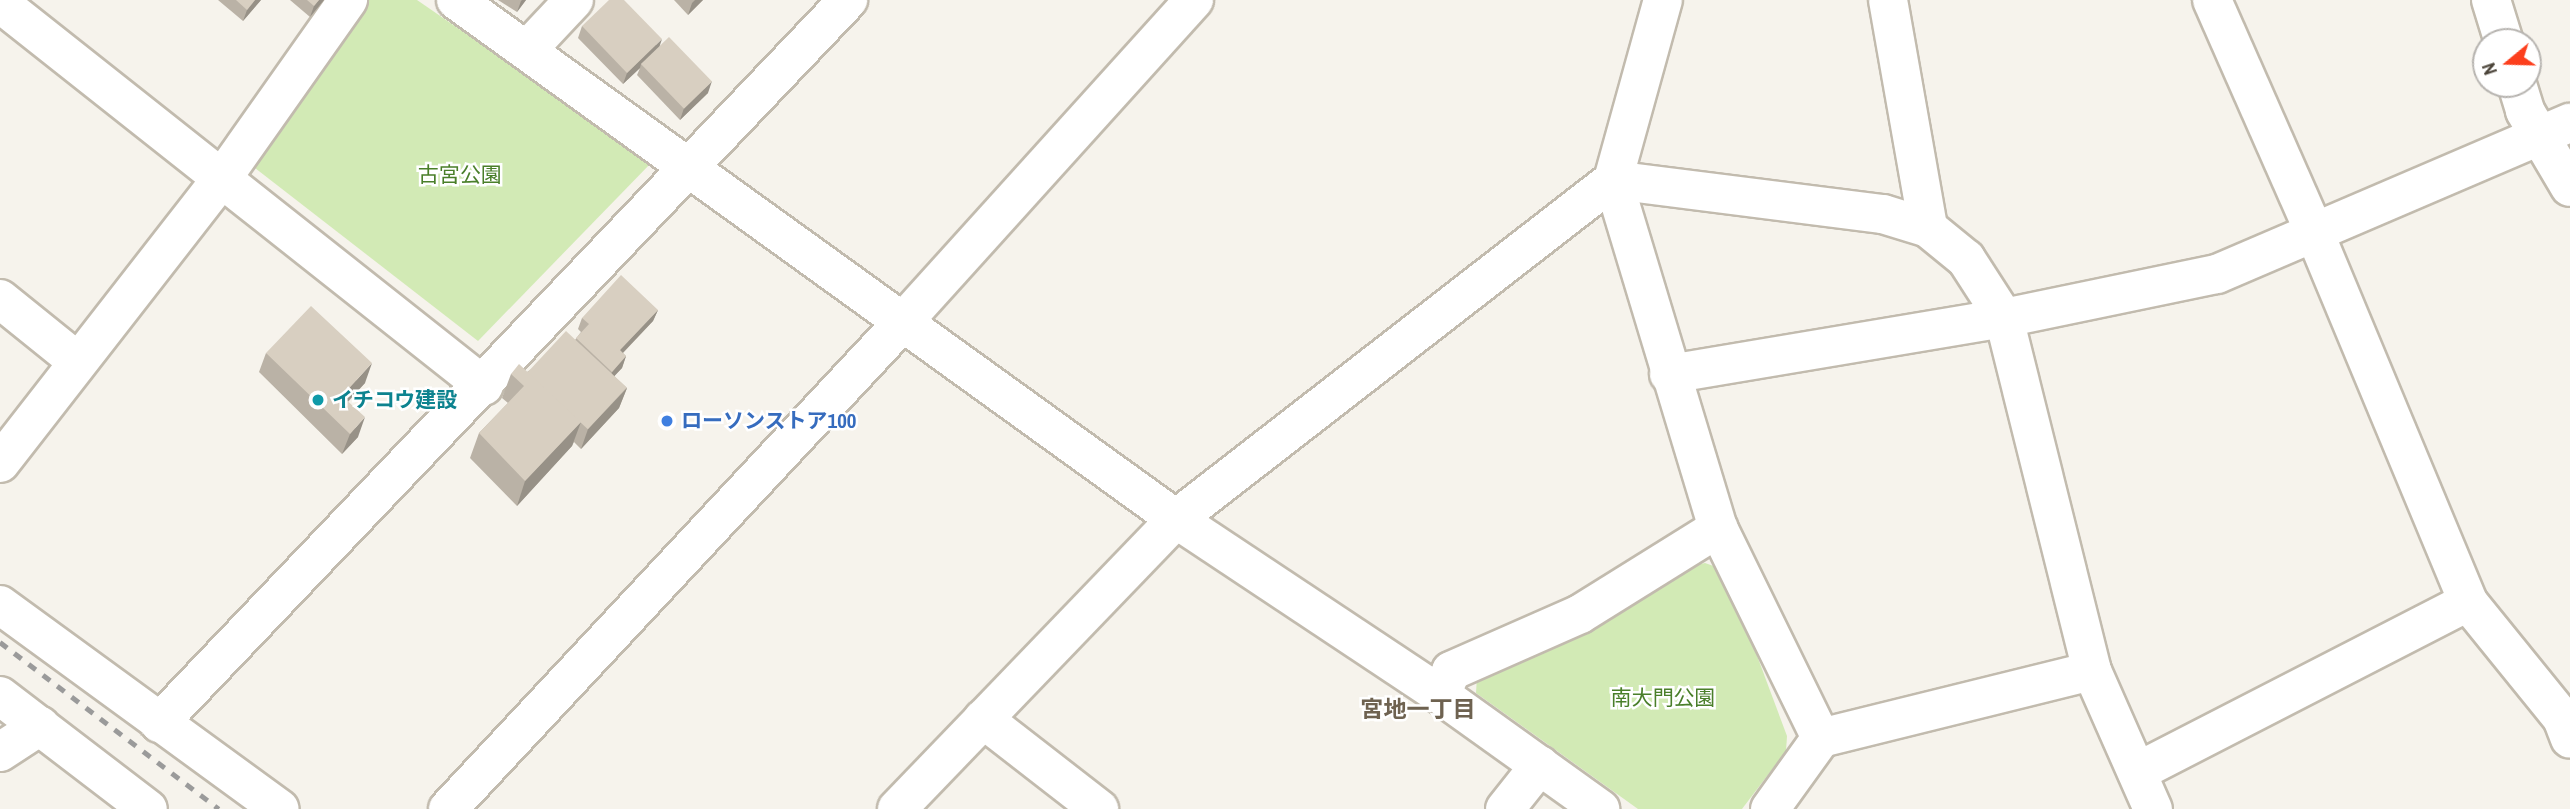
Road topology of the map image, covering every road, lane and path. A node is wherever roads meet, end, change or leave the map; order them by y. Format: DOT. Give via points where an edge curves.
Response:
graph roads {
  1 [pos="348,0"];
  2 [pos="456,0"];
  3 [pos="574,0"];
  4 [pos="848,0"];
  5 [pos="1194,0"];
  6 [pos="1664,0"];
  7 [pos="1888,0"];
  8 [pos="2212,0"];
  9 [pos="2491,0"];
  10 [pos="0,3"];
  11 [pos="2500,28"];
  12 [pos="528,49"];
  13 [pos="2529,98"];
  14 [pos="2555,130"];
  15 [pos="689,165"];
  16 [pos="223,177"];
  17 [pos="1613,180"];
  18 [pos="2570,187"];
  19 [pos="1928,228"];
  20 [pos="2315,234"];
  21 [pos="0,299"];
  22 [pos="2004,318"];
  23 [pos="903,322"];
  24 [pos="78,362"];
  25 [pos="1669,374"];
  26 [pos="484,386"];
  27 [pos="0,463"];
  28 [pos="1176,519"];
  29 [pos="1718,528"];
  30 [pos="2468,602"];
  31 [pos="0,605"];
  32 [pos="2092,671"];
  33 [pos="1441,695"];
  34 [pos="0,696"];
  35 [pos="983,719"];
  36 [pos="159,723"];
  37 [pos="40,726"];
  38 [pos="1821,738"];
  39 [pos="2570,739"];
  40 [pos="0,752"];
  41 [pos="1540,765"];
  42 [pos="2137,772"];
  43 [pos="148,809"];
  44 [pos="280,809"];
  45 [pos="448,809"];
  46 [pos="897,809"];
  47 [pos="1099,809"];
  48 [pos="1505,809"];
  49 [pos="1600,809"];
  50 [pos="1770,809"];
  51 [pos="2153,809"];
  1 -- 16 [label="street"];
  2 -- 12 [label="street"];
  3 -- 12 [label="street"];
  4 -- 15 [label="street"];
  5 -- 23 [label="street"];
  6 -- 17 [label="street"];
  7 -- 19 [label="street"];
  8 -- 20 [label="street"];
  9 -- 11 [label="street"];
  10 -- 16 [label="street"];
  12 -- 15 [label="street"];
  13 -- 14 [label="street"];
  14 -- 18 [label="street"];
  14 -- 20 [label="street"];
  15 -- 23 [label="street"];
  15 -- 26 [label="street"];
  16 -- 24 [label="street"];
  16 -- 26 [label="street"];
  17 -- 19 [label="street" via="1883,214"];
  17 -- 25 [label="street"];
  17 -- 28 [label="street"];
  19 -- 22 [label="street" via="1966,259"];
  20 -- 22 [label="street" via="2217,274"];
  20 -- 30 [label="street"];
  21 -- 24 [label="street"];
  22 -- 25 [label="street"];
  22 -- 32 [label="street"];
  23 -- 28 [label="street"];
  23 -- 45 [label="street"];
  24 -- 27 [label="street"];
  25 -- 29 [label="street"];
  26 -- 36 [label="street"];
  28 -- 33 [label="street"];
  28 -- 35 [label="street"];
  29 -- 33 [label="street" via="1580,614 1451,671"];
  29 -- 38 [label="street"];
  30 -- 39 [label="street" via="2562,718"];
  30 -- 42 [label="street"];
  31 -- 36 [label="street"];
  32 -- 38 [label="street"];
  32 -- 42 [label="street"];
  33 -- 41 [label="street"];
  34 -- 37 [label="street"];
  35 -- 46 [label="street"];
  35 -- 47 [label="street"];
  36 -- 44 [label="street"];
  37 -- 40 [label="street"];
  37 -- 43 [label="street"];
  38 -- 50 [label="street"];
  41 -- 48 [label="street"];
  41 -- 49 [label="street"];
  42 -- 51 [label="street"];
}
